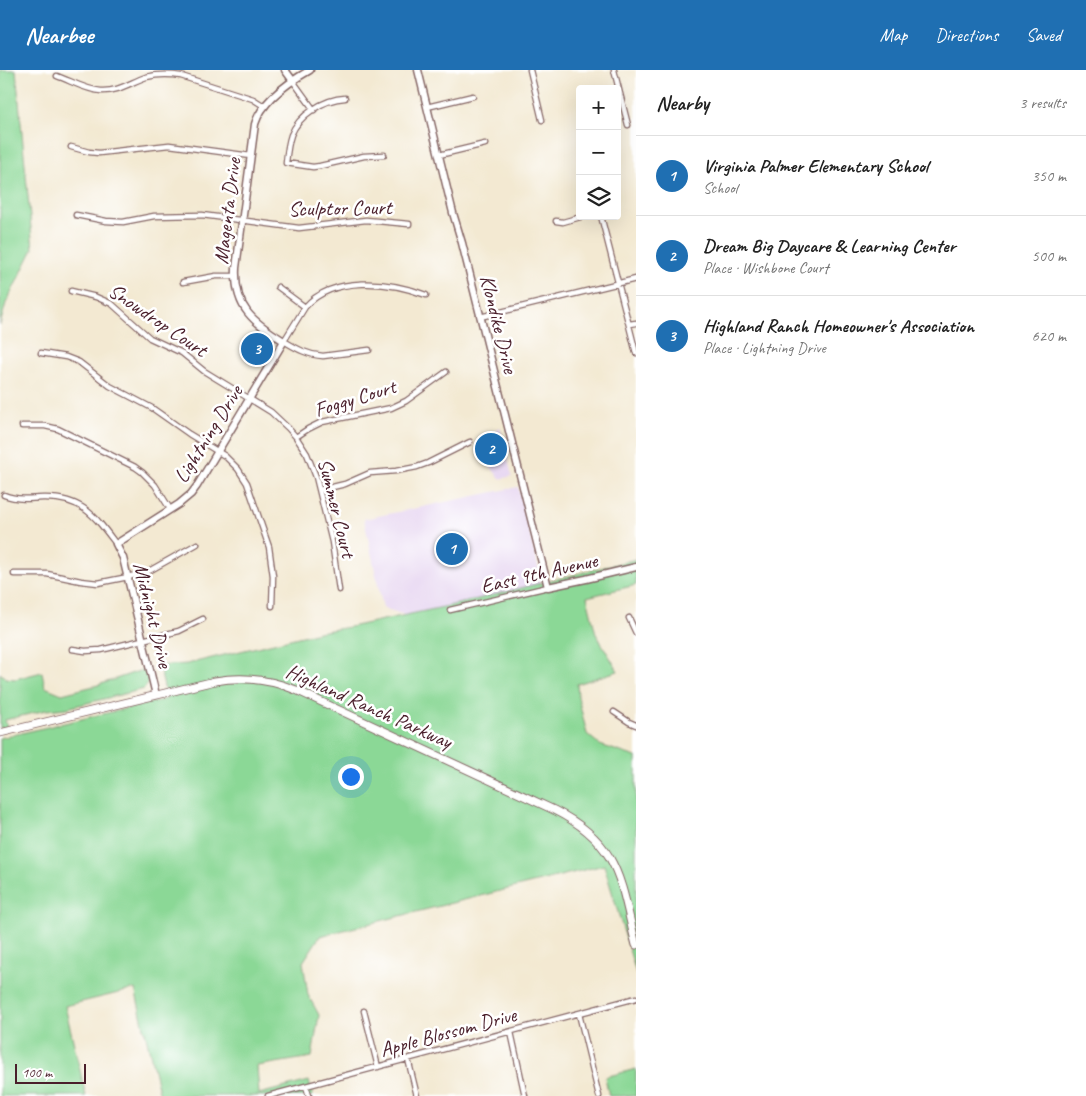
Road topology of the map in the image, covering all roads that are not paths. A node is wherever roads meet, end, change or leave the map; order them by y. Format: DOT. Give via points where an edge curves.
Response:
graph roads {
  1 [pos="286,70"];
  2 [pos="310,70"];
  3 [pos="418,70"];
  4 [pos="530,70"];
  5 [pos="614,70"];
  6 [pos="57,76"];
  7 [pos="293,81"];
  8 [pos="473,96"];
  9 [pos="345,98"];
  10 [pos="264,106"];
  11 [pos="427,107"];
  12 [pos="314,110"];
  13 [pos="542,120"];
  14 [pos="628,125"];
  15 [pos="485,144"];
  16 [pos="71,147"];
  17 [pos="384,154"];
  18 [pos="438,155"];
  19 [pos="251,156"];
  20 [pos="76,215"];
  21 [pos="576,218"];
  22 [pos="242,220"];
  23 [pos="602,220"];
  24 [pos="556,222"];
  25 [pos="409,224"];
  26 [pos="235,276"];
  27 [pos="636,278"];
  28 [pos="183,282"];
  29 [pos="618,283"];
  30 [pos="278,287"];
  31 [pos="71,291"];
  32 [pos="426,295"];
  33 [pos="305,307"];
  34 [pos="480,317"];
  35 [pos="636,323"];
  36 [pos="628,324"];
  37 [pos="284,341"];
  38 [pos="369,350"];
  39 [pos="41,353"];
  40 [pos="636,353"];
  41 [pos="446,372"];
  42 [pos="250,398"];
  43 [pos="22,426"];
  44 [pos="296,437"];
  45 [pos="470,442"];
  46 [pos="218,452"];
  47 [pos="320,490"];
  48 [pos="4,495"];
  49 [pos="170,509"];
  50 [pos="116,544"];
  51 [pos="197,544"];
  52 [pos="636,567"];
  53 [pos="14,574"];
  54 [pos="128,578"];
  55 [pos="548,586"];
  56 [pos="339,590"];
  57 [pos="272,606"];
  58 [pos="450,610"];
  59 [pos="629,618"];
  60 [pos="203,619"];
  61 [pos="636,633"];
  62 [pos="143,640"];
  63 [pos="72,649"];
  64 [pos="156,695"];
  65 [pos="614,712"];
  66 [pos="636,725"];
  67 [pos="0,733"];
  68 [pos="636,946"];
  69 [pos="636,998"];
  70 [pos="364,1011"];
  71 [pos="579,1014"];
  72 [pos="511,1032"];
  73 [pos="408,1059"];
  74 [pos="378,1067"];
  75 [pos="306,1086"];
  76 [pos="268,1096"];
  77 [pos="308,1096"];
  78 [pos="417,1096"];
  79 [pos="525,1096"];
  80 [pos="599,1096"];
  1 -- 7 [label="main road"];
  2 -- 7 [label="main road, Magenta Drive"];
  3 -- 11 [label="main road, Klondike Drive"];
  4 -- 13 [label="street"];
  5 -- 14 [label="street"];
  6 -- 10 [label="street" via="103,91 146,77 172,74 253,99"];
  7 -- 10 [label="main road, Magenta Drive"];
  7 -- 12 [label="street"];
  8 -- 11 [label="street"];
  9 -- 12 [label="street" via="330,100"];
  10 -- 19 [label="main road, Magenta Drive" via="255,124"];
  11 -- 18 [label="main road, Klondike Drive"];
  12 -- 17 [label="street" via="303,118 290,137 286,163 313,167"];
  15 -- 18 [label="street"];
  16 -- 19 [label="street" via="99,153 169,145"];
  18 -- 34 [label="main road, Klondike Drive"];
  19 -- 22 [label="main road, Magenta Drive"];
  20 -- 22 [label="street, Sculptor Court" via="114,222 154,216 202,215"];
  21 -- 24 [label="street"];
  22 -- 25 [label="street, Sculptor Court" via="299,228 366,220"];
  22 -- 26 [label="main road, Magenta Drive"];
  23 -- 29 [label="street"];
  26 -- 28 [label="street"];
  26 -- 37 [label="main road, Magenta Drive" via="241,302 250,317"];
  27 -- 29 [label="street"];
  29 -- 34 [label="street"];
  29 -- 36 [label="street"];
  30 -- 33 [label="street"];
  31 -- 42 [label="street, Snowdrop Court" via="112,304 150,338 182,353 204,371"];
  32 -- 33 [label="street" via="391,285 356,285 320,295"];
  33 -- 37 [label="street"];
  34 -- 55 [label="main road, Klondike Drive"];
  35 -- 36 [label="street"];
  36 -- 40 [label="street"];
  37 -- 38 [label="street" via="316,356"];
  37 -- 42 [label="main road, Lightning Drive"];
  39 -- 46 [label="street" via="79,362 110,386 152,408"];
  41 -- 44 [label="street, Foggy Court" via="391,408 322,422"];
  42 -- 44 [label="street, Summer Court" via="276,416"];
  42 -- 46 [label="main road, Lightning Drive"];
  43 -- 49 [label="street" via="58,429 135,467 155,485"];
  44 -- 47 [label="street, Summer Court" via="312,465"];
  45 -- 47 [label="street" via="417,467 370,474"];
  46 -- 49 [label="main road, Lightning Drive" via="191,494"];
  46 -- 57 [label="street" via="232,462 247,483 265,533 273,576"];
  47 -- 56 [label="street, Summer Court"];
  48 -- 50 [label="street" via="71,501 99,521"];
  49 -- 50 [label="main road, Lightning Drive"];
  50 -- 54 [label="main road, Midnight Drive"];
  51 -- 54 [label="street" via="149,571"];
  52 -- 55 [label="main road, East 9th Avenue"];
  53 -- 54 [label="street" via="47,574 98,583"];
  54 -- 62 [label="main road, Midnight Drive"];
  55 -- 58 [label="street, East 9th Avenue"];
  59 -- 61 [label="street"];
  60 -- 62 [label="street" via="179,631"];
  62 -- 63 [label="street" via="101,650"];
  62 -- 64 [label="main road, Midnight Drive"];
  64 -- 67 [label="main road, Highland Ranch Parkway"];
  64 -- 68 [label="main road, Highland Ranch Parkway" via="233,678 279,684 572,819 609,855 621,884"];
  65 -- 66 [label="street"];
  69 -- 71 [label="street, Apple Blossom Drive"];
  70 -- 74 [label="street"];
  71 -- 72 [label="street, Apple Blossom Drive"];
  71 -- 80 [label="street"];
  72 -- 73 [label="street, Apple Blossom Drive"];
  72 -- 79 [label="street"];
  73 -- 74 [label="street, Apple Blossom Drive"];
  73 -- 78 [label="street"];
  74 -- 75 [label="street, Apple Blossom Drive"];
  75 -- 76 [label="street, Apple Blossom Drive"];
  75 -- 77 [label="street"];
}
